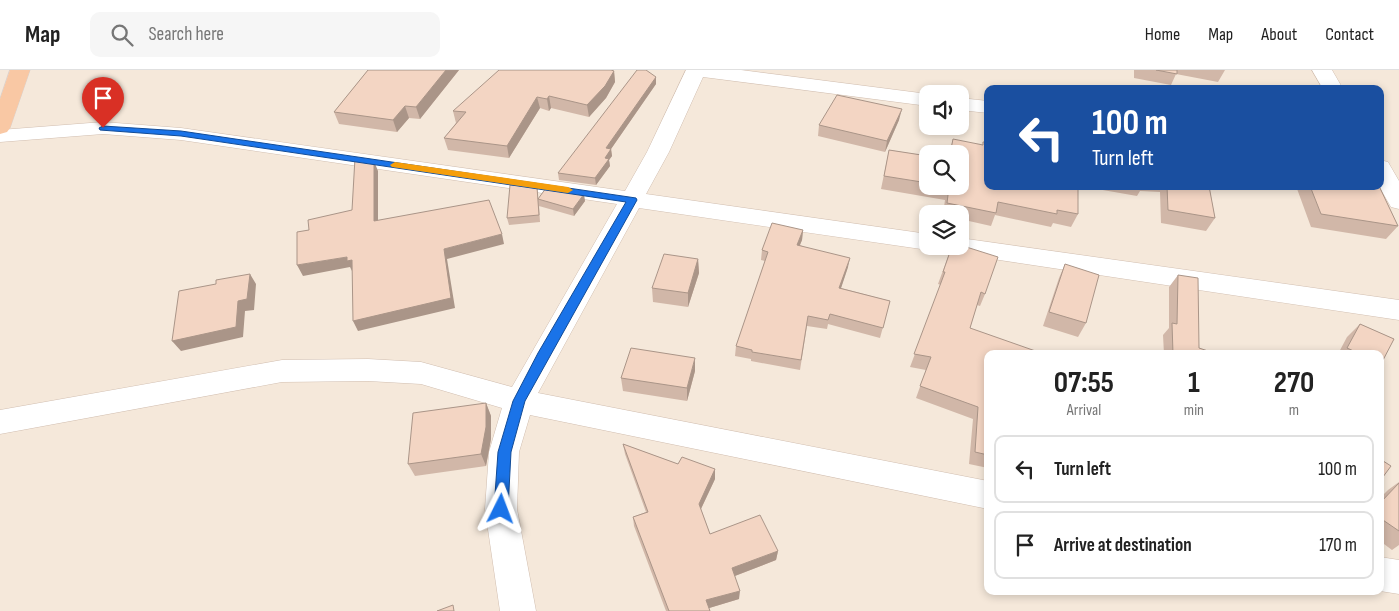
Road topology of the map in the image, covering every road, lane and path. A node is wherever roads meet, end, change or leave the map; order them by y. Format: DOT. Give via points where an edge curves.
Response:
graph roads {
  1 [pos="696,70"];
  2 [pos="1322,70"];
  3 [pos="11,80"];
  4 [pos="1331,85"];
  5 [pos="919,99"];
  6 [pos="969,105"];
  7 [pos="984,107"];
  8 [pos="0,128"];
  9 [pos="0,136"];
  10 [pos="1384,157"];
  11 [pos="1399,159"];
  12 [pos="1384,175"];
  13 [pos="632,200"];
  14 [pos="1399,202"];
  15 [pos="919,241"];
  16 [pos="969,248"];
  17 [pos="1399,310"];
  18 [pos="519,401"];
  19 [pos="0,422"];
  20 [pos="984,494"];
  21 [pos="1384,575"];
  22 [pos="1399,577"];
  23 [pos="518,611"];
  1 -- 5 [label="street"];
  1 -- 13 [label="street"];
  2 -- 4 [label="street"];
  3 -- 8 [label="highway"];
  6 -- 7 [label="street"];
  9 -- 13 [label="street" via="103,128 181,134"];
  10 -- 11 [label="street"];
  12 -- 14 [label="street"];
  13 -- 15 [label="street"];
  13 -- 18 [label="street"];
  16 -- 17 [label="street"];
  18 -- 19 [label="street" via="421,373 282,371"];
  18 -- 20 [label="street"];
  18 -- 23 [label="street" via="504,452 501,509"];
  21 -- 22 [label="street"];
}
